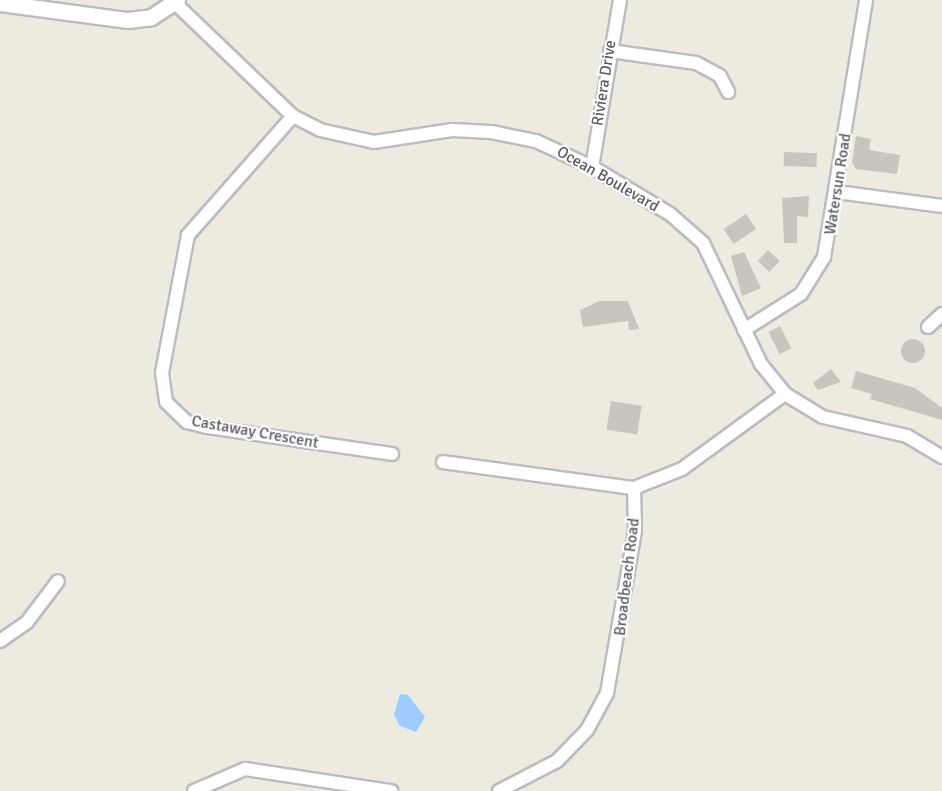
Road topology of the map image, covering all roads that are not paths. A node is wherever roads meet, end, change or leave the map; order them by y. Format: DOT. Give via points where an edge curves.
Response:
graph roads {
  1 [pos="620,0"];
  2 [pos="866,0"];
  3 [pos="176,1"];
  4 [pos="0,3"];
  5 [pos="610,51"];
  6 [pos="728,92"];
  7 [pos="293,116"];
  8 [pos="592,167"];
  9 [pos="837,192"];
  10 [pos="942,206"];
  11 [pos="942,314"];
  12 [pos="928,327"];
  13 [pos="744,330"];
  14 [pos="785,394"];
  15 [pos="392,454"];
  16 [pos="942,457"];
  17 [pos="443,462"];
  18 [pos="634,488"];
  19 [pos="58,581"];
  20 [pos="0,641"];
  21 [pos="194,791"];
  22 [pos="391,791"];
  23 [pos="499,791"];
  1 -- 5 [label="street, Riviera Drive"];
  2 -- 9 [label="street, Watersun Road"];
  3 -- 4 [label="street" via="151,17 128,20"];
  3 -- 7 [label="street, Ocean Boulevard"];
  5 -- 6 [label="street" via="696,63 720,76"];
  5 -- 8 [label="street, Riviera Drive"];
  7 -- 8 [label="street, Ocean Boulevard" via="337,136 374,142 452,130 516,136"];
  7 -- 15 [label="street, Castaway Crescent" via="188,235 162,373 166,402 187,422 207,427"];
  8 -- 13 [label="street, Ocean Boulevard" via="670,214 703,243"];
  9 -- 10 [label="street"];
  9 -- 13 [label="street, Watersun Road" via="829,243 810,283 780,312"];
  11 -- 12 [label="street"];
  13 -- 14 [label="street, Ocean Boulevard"];
  14 -- 16 [label="street, Ocean Boulevard" via="823,417 907,436"];
  14 -- 18 [label="street" via="682,469"];
  17 -- 18 [label="street"];
  18 -- 23 [label="street, Broadbeach Road" via="635,531 607,693 587,730 557,760"];
  19 -- 20 [label="street" via="27,622"];
  21 -- 22 [label="street" via="245,770"];
}
